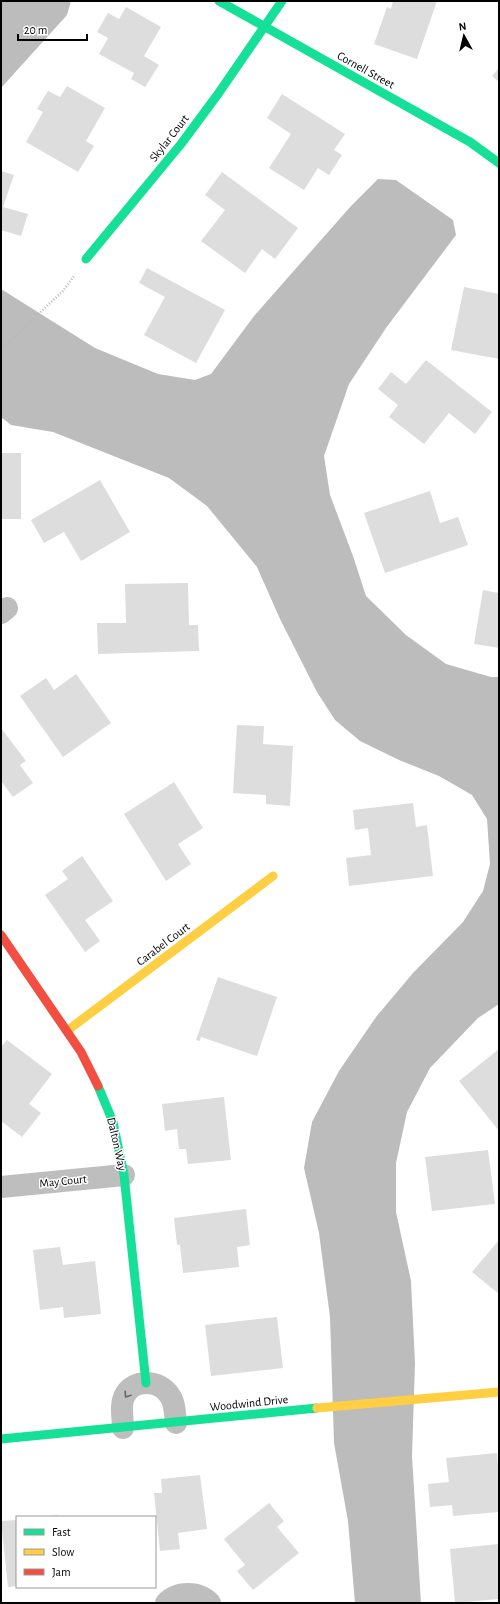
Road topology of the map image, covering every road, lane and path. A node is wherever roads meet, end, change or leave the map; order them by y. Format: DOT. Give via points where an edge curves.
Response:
graph roads {
  1 [pos="219,1"];
  2 [pos="282,1"];
  3 [pos="264,26"];
  4 [pos="499,163"];
  5 [pos="86,259"];
  6 [pos="63,291"];
  7 [pos="1,349"];
  8 [pos="273,876"];
  9 [pos="1,935"];
  10 [pos="68,1030"];
  11 [pos="124,1174"];
  12 [pos="1,1187"];
  13 [pos="146,1383"];
  14 [pos="499,1392"];
  15 [pos="176,1423"];
  16 [pos="123,1428"];
  17 [pos="1,1439"];
  18 [pos="166,1603"];
  19 [pos="210,1603"];
  1 -- 3 [label="street, Cornell Street"];
  2 -- 3 [label="street, Skylar Court"];
  3 -- 4 [label="street, Cornell Street" via="470,142"];
  3 -- 5 [label="street, Skylar Court" via="181,144"];
  6 -- 7 [label="path"];
  8 -- 10 [label="street, Carabel Court"];
  9 -- 10 [label="street, Dalton Way"];
  10 -- 11 [label="street, Dalton Way" via="104,1098 113,1122"];
  11 -- 12 [label="street, May Court"];
  11 -- 13 [label="street, Dalton Way"];
  13 -- 15 [label="street" via="154,1383 167,1391 172,1398"];
  13 -- 16 [label="street, one-way" via="134,1386 125,1395 122,1409"];
  14 -- 15 [label="street, Woodwind Drive"];
  15 -- 16 [label="street, Woodwind Drive"];
  16 -- 17 [label="street, Woodwind Drive"];
  18 -- 19 [label="street" via="177,1596 188,1594"];
}
